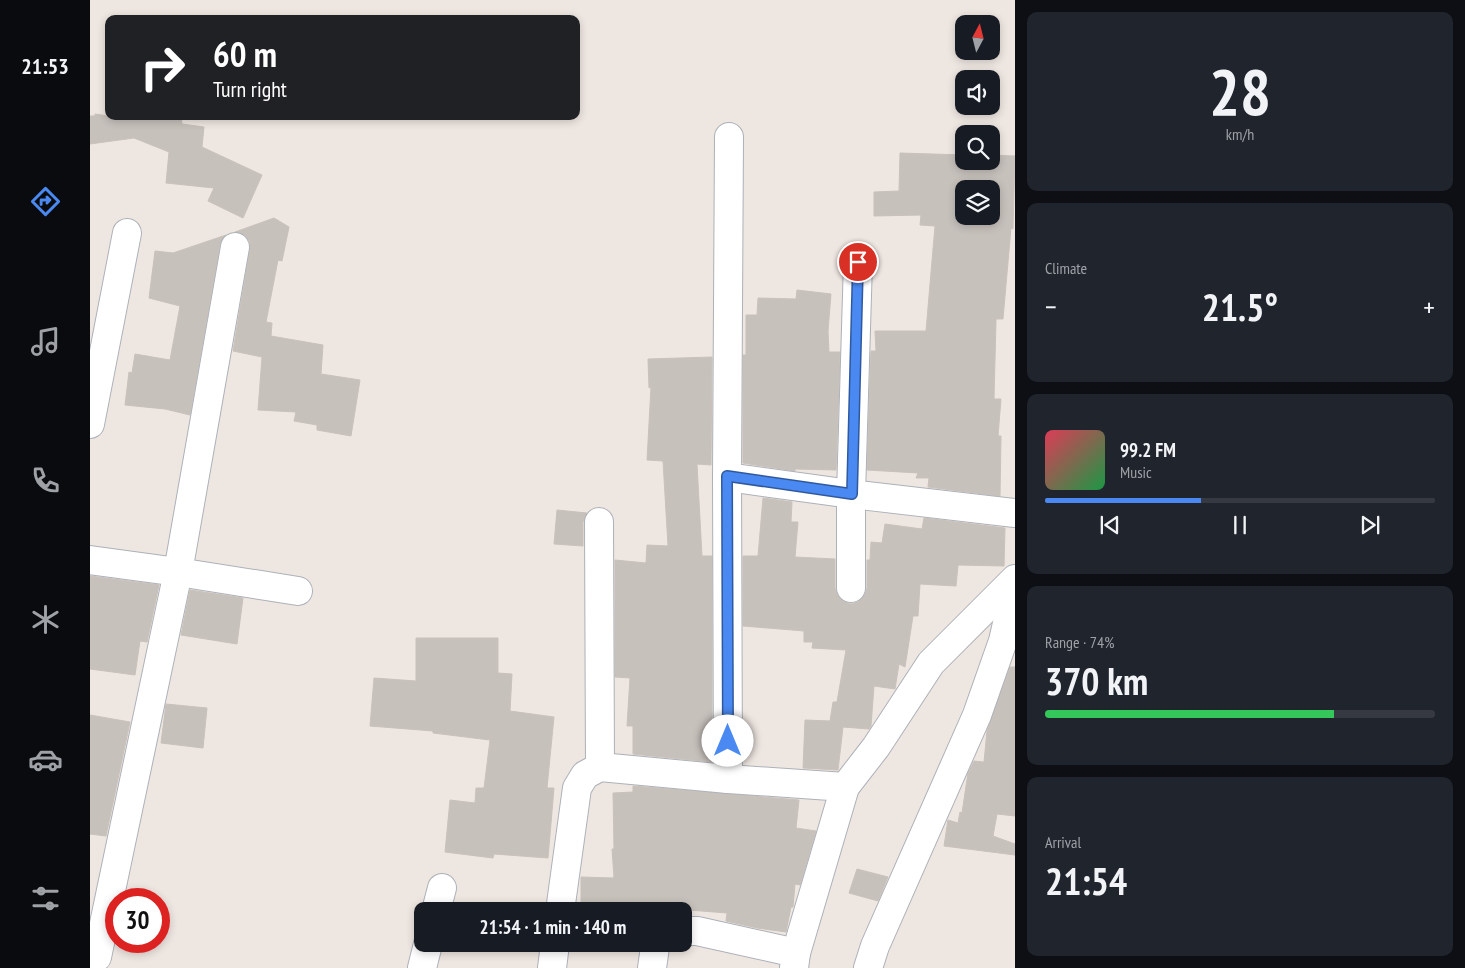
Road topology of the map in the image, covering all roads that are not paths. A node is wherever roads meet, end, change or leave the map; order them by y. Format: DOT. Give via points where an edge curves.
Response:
graph roads {
  1 [pos="729,137"];
  2 [pos="127,233"];
  3 [pos="235,248"];
  4 [pos="858,262"];
  5 [pos="90,424"];
  6 [pos="727,476"];
  7 [pos="852,494"];
  8 [pos="1015,513"];
  9 [pos="599,522"];
  10 [pos="90,560"];
  11 [pos="178,572"];
  12 [pos="1015,579"];
  13 [pos="852,588"];
  14 [pos="1015,588"];
  15 [pos="298,591"];
  16 [pos="600,767"];
  17 [pos="728,779"];
  18 [pos="845,788"];
  19 [pos="561,902"];
  20 [pos="692,931"];
  21 [pos="426,952"];
  22 [pos="554,952"];
  23 [pos="654,952"];
  24 [pos="90,956"];
  25 [pos="795,960"];
  26 [pos="422,968"];
  27 [pos="552,968"];
  28 [pos="652,968"];
  29 [pos="868,968"];
  1 -- 6 [label="street"];
  2 -- 5 [label="street"];
  3 -- 11 [label="street"];
  4 -- 7 [label="street"];
  6 -- 7 [label="street"];
  6 -- 17 [label="street"];
  7 -- 8 [label="street"];
  7 -- 13 [label="street"];
  9 -- 16 [label="street"];
  10 -- 11 [label="street"];
  11 -- 15 [label="street"];
  11 -- 24 [label="street" via="97,956"];
  12 -- 18 [label="street" via="931,663"];
  14 -- 29 [label="street" via="1003,641 978,714"];
  16 -- 17 [label="street"];
  16 -- 19 [label="street" via="585,775 577,788"];
  17 -- 18 [label="street"];
  18 -- 25 [label="street"];
  20 -- 25 [label="street"];
  21 -- 26 [label="street"];
  22 -- 27 [label="street"];
  23 -- 28 [label="street"];
}
